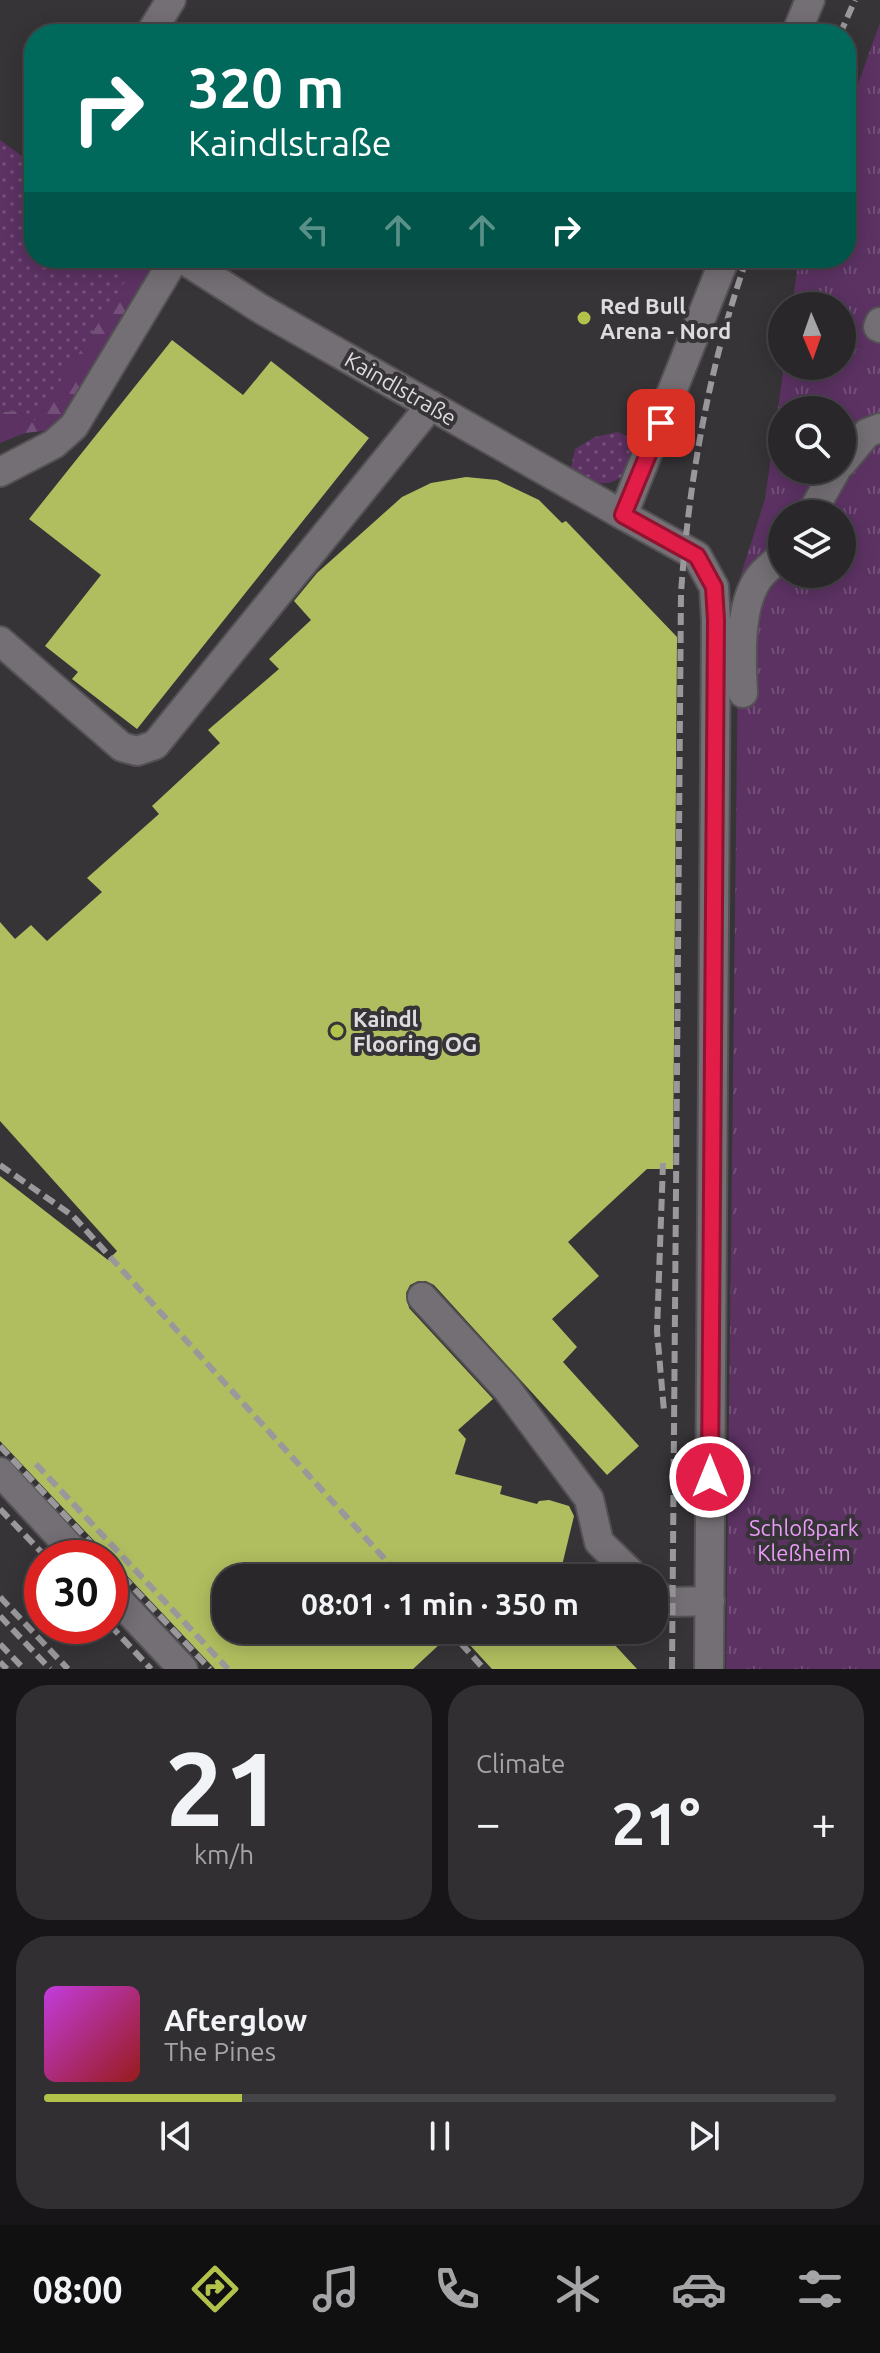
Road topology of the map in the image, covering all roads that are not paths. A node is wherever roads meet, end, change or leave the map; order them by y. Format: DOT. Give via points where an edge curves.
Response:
graph roads {
  1 [pos="171,0"];
  2 [pos="810,0"];
  3 [pos="156,24"];
  4 [pos="800,24"];
  5 [pos="172,268"];
  6 [pos="194,268"];
  7 [pos="721,268"];
  8 [pos="431,405"];
  9 [pos="880,428"];
  10 [pos="856,446"];
  11 [pos="0,472"];
  12 [pos="623,515"];
  13 [pos="768,568"];
  14 [pos="0,641"];
  15 [pos="743,693"];
  16 [pos="422,1297"];
  17 [pos="0,1472"];
  18 [pos="63,1540"];
  19 [pos="622,1564"];
  20 [pos="668,1600"];
  21 [pos="710,1601"];
  22 [pos="128,1610"];
  23 [pos="183,1669"];
  24 [pos="709,1669"];
  1 -- 3 [label="street"];
  2 -- 4 [label="street"];
  5 -- 11 [label="street" via="74,426 54,444"];
  6 -- 8 [label="street, Kaindlstraße"];
  7 -- 12 [label="street"];
  8 -- 12 [label="street, Kaindlstraße"];
  8 -- 14 [label="street" via="155,745 137,751 122,747"];
  9 -- 10 [label="street"];
  12 -- 21 [label="street, Kaindlstraße" via="697,556 714,587"];
  13 -- 15 [label="street" via="749,598"];
  16 -- 19 [label="street" via="507,1389 589,1499 599,1542"];
  17 -- 18 [label="street"];
  20 -- 21 [label="street"];
  21 -- 24 [label="street, Kaindlstraße"];
  22 -- 23 [label="street"];
}
